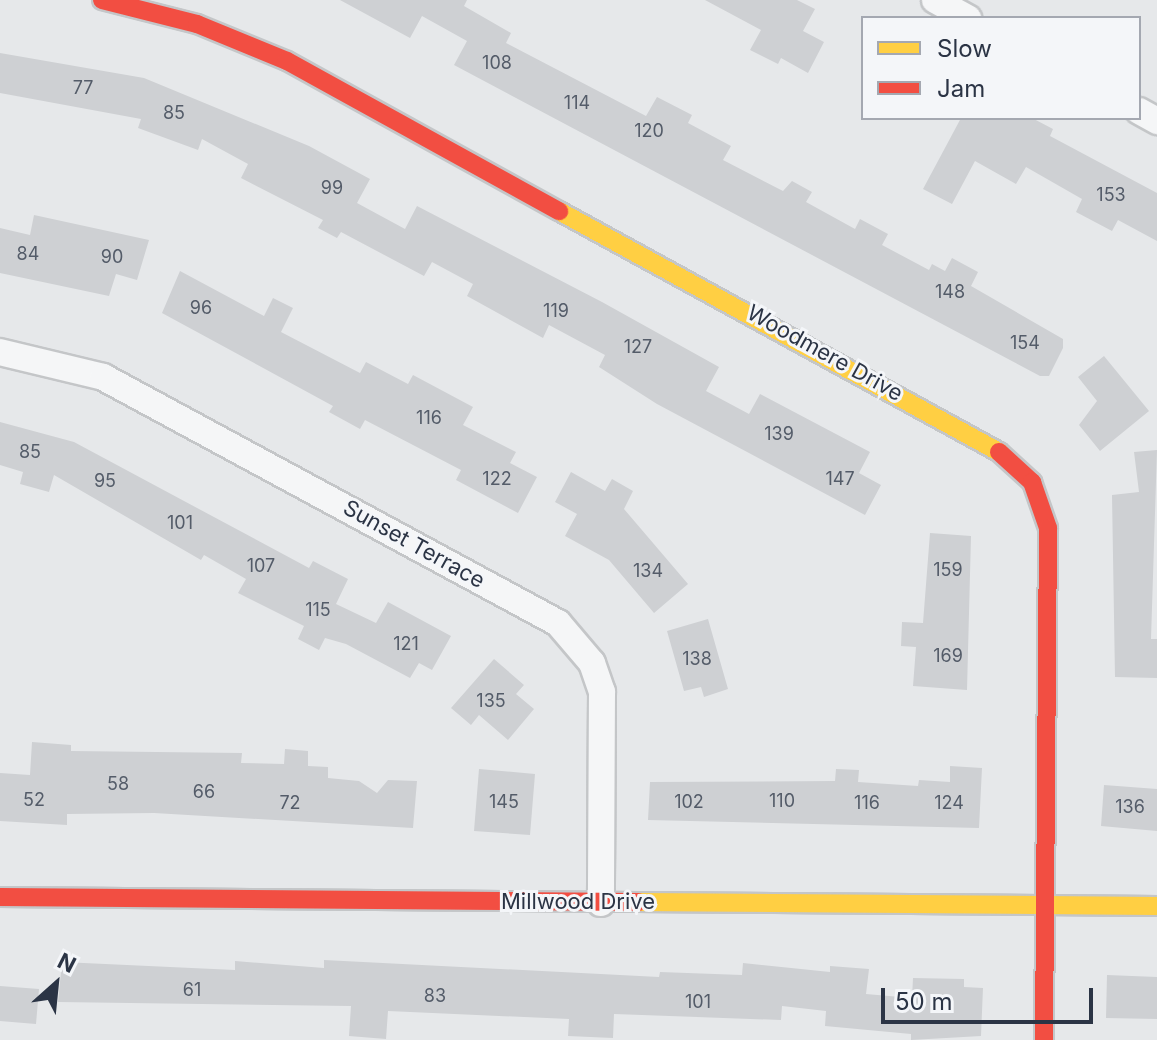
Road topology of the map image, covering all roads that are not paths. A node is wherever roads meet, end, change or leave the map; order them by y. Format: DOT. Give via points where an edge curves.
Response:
graph roads {
  1 [pos="102,0"];
  2 [pos="935,0"];
  3 [pos="964,16"];
  4 [pos="0,352"];
  5 [pos="0,897"];
  6 [pos="601,903"];
  7 [pos="1045,905"];
  8 [pos="1157,906"];
  9 [pos="1044,1040"];
  1 -- 7 [label="street, Woodmere Drive" via="197,24 287,61 1015,461 1032,482 1048,528"];
  2 -- 3 [label="street"];
  4 -- 6 [label="street, Sunset Terrace" via="103,377 558,623 592,663 602,692"];
  5 -- 6 [label="street, Millwood Drive"];
  6 -- 7 [label="street, Millwood Drive"];
  7 -- 8 [label="street, Millwood Drive"];
  7 -- 9 [label="street, Woodmere Drive"];
}
